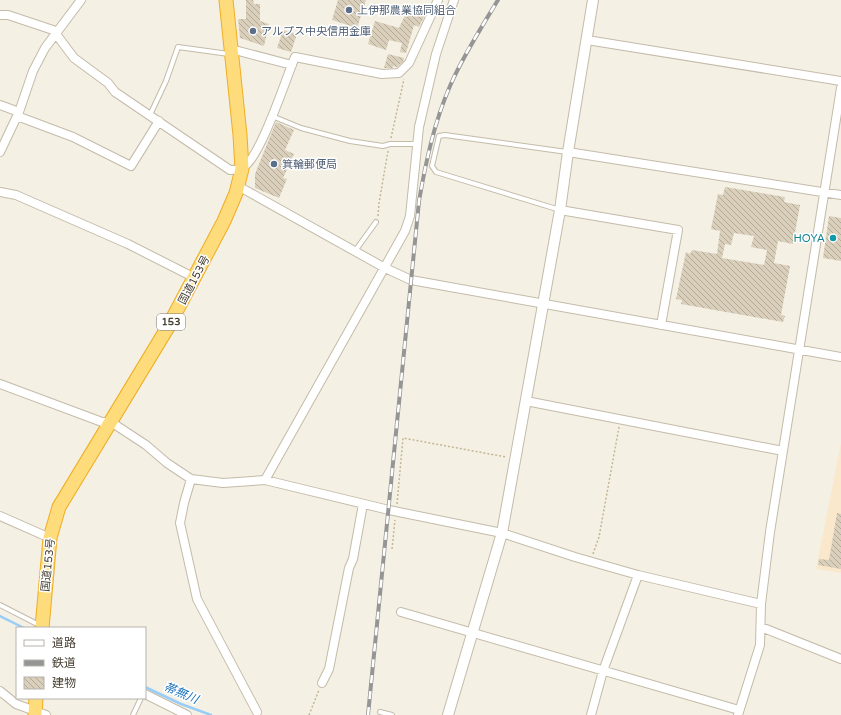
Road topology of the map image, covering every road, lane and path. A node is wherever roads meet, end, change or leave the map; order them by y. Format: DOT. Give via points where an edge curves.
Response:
graph roads {
  1 [pos="81,0"];
  2 [pos="226,0"];
  3 [pos="438,0"];
  4 [pos="454,0"];
  5 [pos="593,0"];
  6 [pos="0,15"];
  7 [pos="55,34"];
  8 [pos="587,40"];
  9 [pos="232,52"];
  10 [pos="292,65"];
  11 [pos="841,80"];
  12 [pos="841,88"];
  13 [pos="0,105"];
  14 [pos="18,114"];
  15 [pos="150,115"];
  16 [pos="272,116"];
  17 [pos="159,121"];
  18 [pos="419,144"];
  19 [pos="0,152"];
  20 [pos="568,152"];
  21 [pos="242,169"];
  22 [pos="238,186"];
  23 [pos="0,192"];
  24 [pos="823,192"];
  25 [pos="841,195"];
  26 [pos="560,210"];
  27 [pos="376,222"];
  28 [pos="355,252"];
  29 [pos="385,268"];
  30 [pos="195,278"];
  31 [pos="544,304"];
  32 [pos="661,325"];
  33 [pos="798,349"];
  34 [pos="841,357"];
  35 [pos="0,384"];
  36 [pos="526,401"];
  37 [pos="620,419"];
  38 [pos="111,422"];
  39 [pos="783,451"];
  40 [pos="515,458"];
  41 [pos="191,479"];
  42 [pos="265,480"];
  43 [pos="363,504"];
  44 [pos="396,511"];
  45 [pos="0,516"];
  46 [pos="502,533"];
  47 [pos="50,538"];
  48 [pos="392,549"];
  49 [pos="591,562"];
  50 [pos="638,575"];
  51 [pos="761,604"];
  52 [pos="0,605"];
  53 [pos="401,612"];
  54 [pos="42,627"];
  55 [pos="761,627"];
  56 [pos="473,633"];
  57 [pos="841,659"];
  58 [pos="603,671"];
  59 [pos="322,683"];
  60 [pos="0,691"];
  61 [pos="146,694"];
  62 [pos="36,699"];
  63 [pos="141,699"];
  64 [pos="256,712"];
  65 [pos="380,712"];
  66 [pos="739,713"];
  67 [pos="39,714"];
  68 [pos="133,715"];
  69 [pos="187,715"];
  70 [pos="309,715"];
  71 [pos="392,715"];
  72 [pos="448,715"];
  73 [pos="591,715"];
  1 -- 7 [label="street"];
  2 -- 9 [label="highway, 国道153号 / 153"];
  3 -- 10 [label="street" via="409,63 399,73 382,74 295,57"];
  4 -- 18 [label="street" via="436,54 419,127"];
  5 -- 8 [label="street"];
  6 -- 7 [label="street" via="8,15 42,26 53,30"];
  7 -- 14 [label="street" via="33,71"];
  7 -- 15 [label="street" via="74,58 108,83 115,92"];
  8 -- 11 [label="street"];
  8 -- 20 [label="street"];
  9 -- 10 [label="street"];
  9 -- 15 [label="lane" via="178,47"];
  9 -- 21 [label="highway, 国道153号 / 153"];
  10 -- 16 [label="street"];
  12 -- 24 [label="street"];
  13 -- 14 [label="street"];
  14 -- 17 [label="street" via="73,137 131,166"];
  14 -- 19 [label="street"];
  15 -- 17 [label="street"];
  16 -- 18 [label="lane" via="301,128 350,141 383,146"];
  16 -- 21 [label="street" via="251,160"];
  17 -- 21 [label="street" via="230,170"];
  18 -- 29 [label="street" via="410,216"];
  20 -- 24 [label="street"];
  20 -- 26 [label="street"];
  20 -- 26 [label="lane" via="446,135 439,136 432,166 436,172"];
  21 -- 22 [label="highway, 国道153号 / 153"];
  22 -- 28 [label="street"];
  22 -- 30 [label="highway, 国道153号 / 153" via="224,221"];
  23 -- 30 [label="street" via="16,195 128,244"];
  24 -- 25 [label="street"];
  24 -- 33 [label="street"];
  26 -- 31 [label="street"];
  26 -- 32 [label="street" via="678,230"];
  27 -- 28 [label="lane"];
  28 -- 29 [label="street"];
  29 -- 31 [label="street" via="411,280"];
  29 -- 42 [label="street"];
  30 -- 38 [label="highway, 国道153号 / 153"];
  31 -- 32 [label="street"];
  31 -- 36 [label="street"];
  32 -- 33 [label="street"];
  33 -- 34 [label="street"];
  33 -- 39 [label="street"];
  35 -- 38 [label="street" via="102,422"];
  36 -- 37 [label="street"];
  36 -- 40 [label="street"];
  37 -- 39 [label="street"];
  37 -- 49 [label="path" via="600,538"];
  38 -- 41 [label="street"];
  38 -- 47 [label="highway, 国道153号 / 153" via="59,507"];
  39 -- 51 [label="street"];
  40 -- 44 [label="path" via="403,438"];
  40 -- 46 [label="street"];
  41 -- 42 [label="street" via="223,483"];
  41 -- 64 [label="street" via="180,523 197,599"];
  42 -- 43 [label="street"];
  43 -- 44 [label="street"];
  43 -- 59 [label="street" via="330,663"];
  44 -- 46 [label="street"];
  44 -- 48 [label="path"];
  45 -- 47 [label="street"];
  46 -- 49 [label="street"];
  46 -- 56 [label="street"];
  47 -- 54 [label="highway, 国道153号 / 153"];
  49 -- 50 [label="street"];
  50 -- 51 [label="street"];
  50 -- 58 [label="street"];
  51 -- 55 [label="street"];
  52 -- 54 [label="lane"];
  53 -- 56 [label="street"];
  55 -- 57 [label="street"];
  55 -- 66 [label="street" via="760,645"];
  56 -- 58 [label="street"];
  56 -- 72 [label="street"];
  58 -- 66 [label="street"];
  58 -- 73 [label="street"];
  59 -- 70 [label="path"];
  60 -- 67 [label="street" via="16,704"];
  61 -- 69 [label="street"];
  62 -- 67 [label="highway"];
  63 -- 68 [label="lane"];
  65 -- 71 [label="lane"];
}
